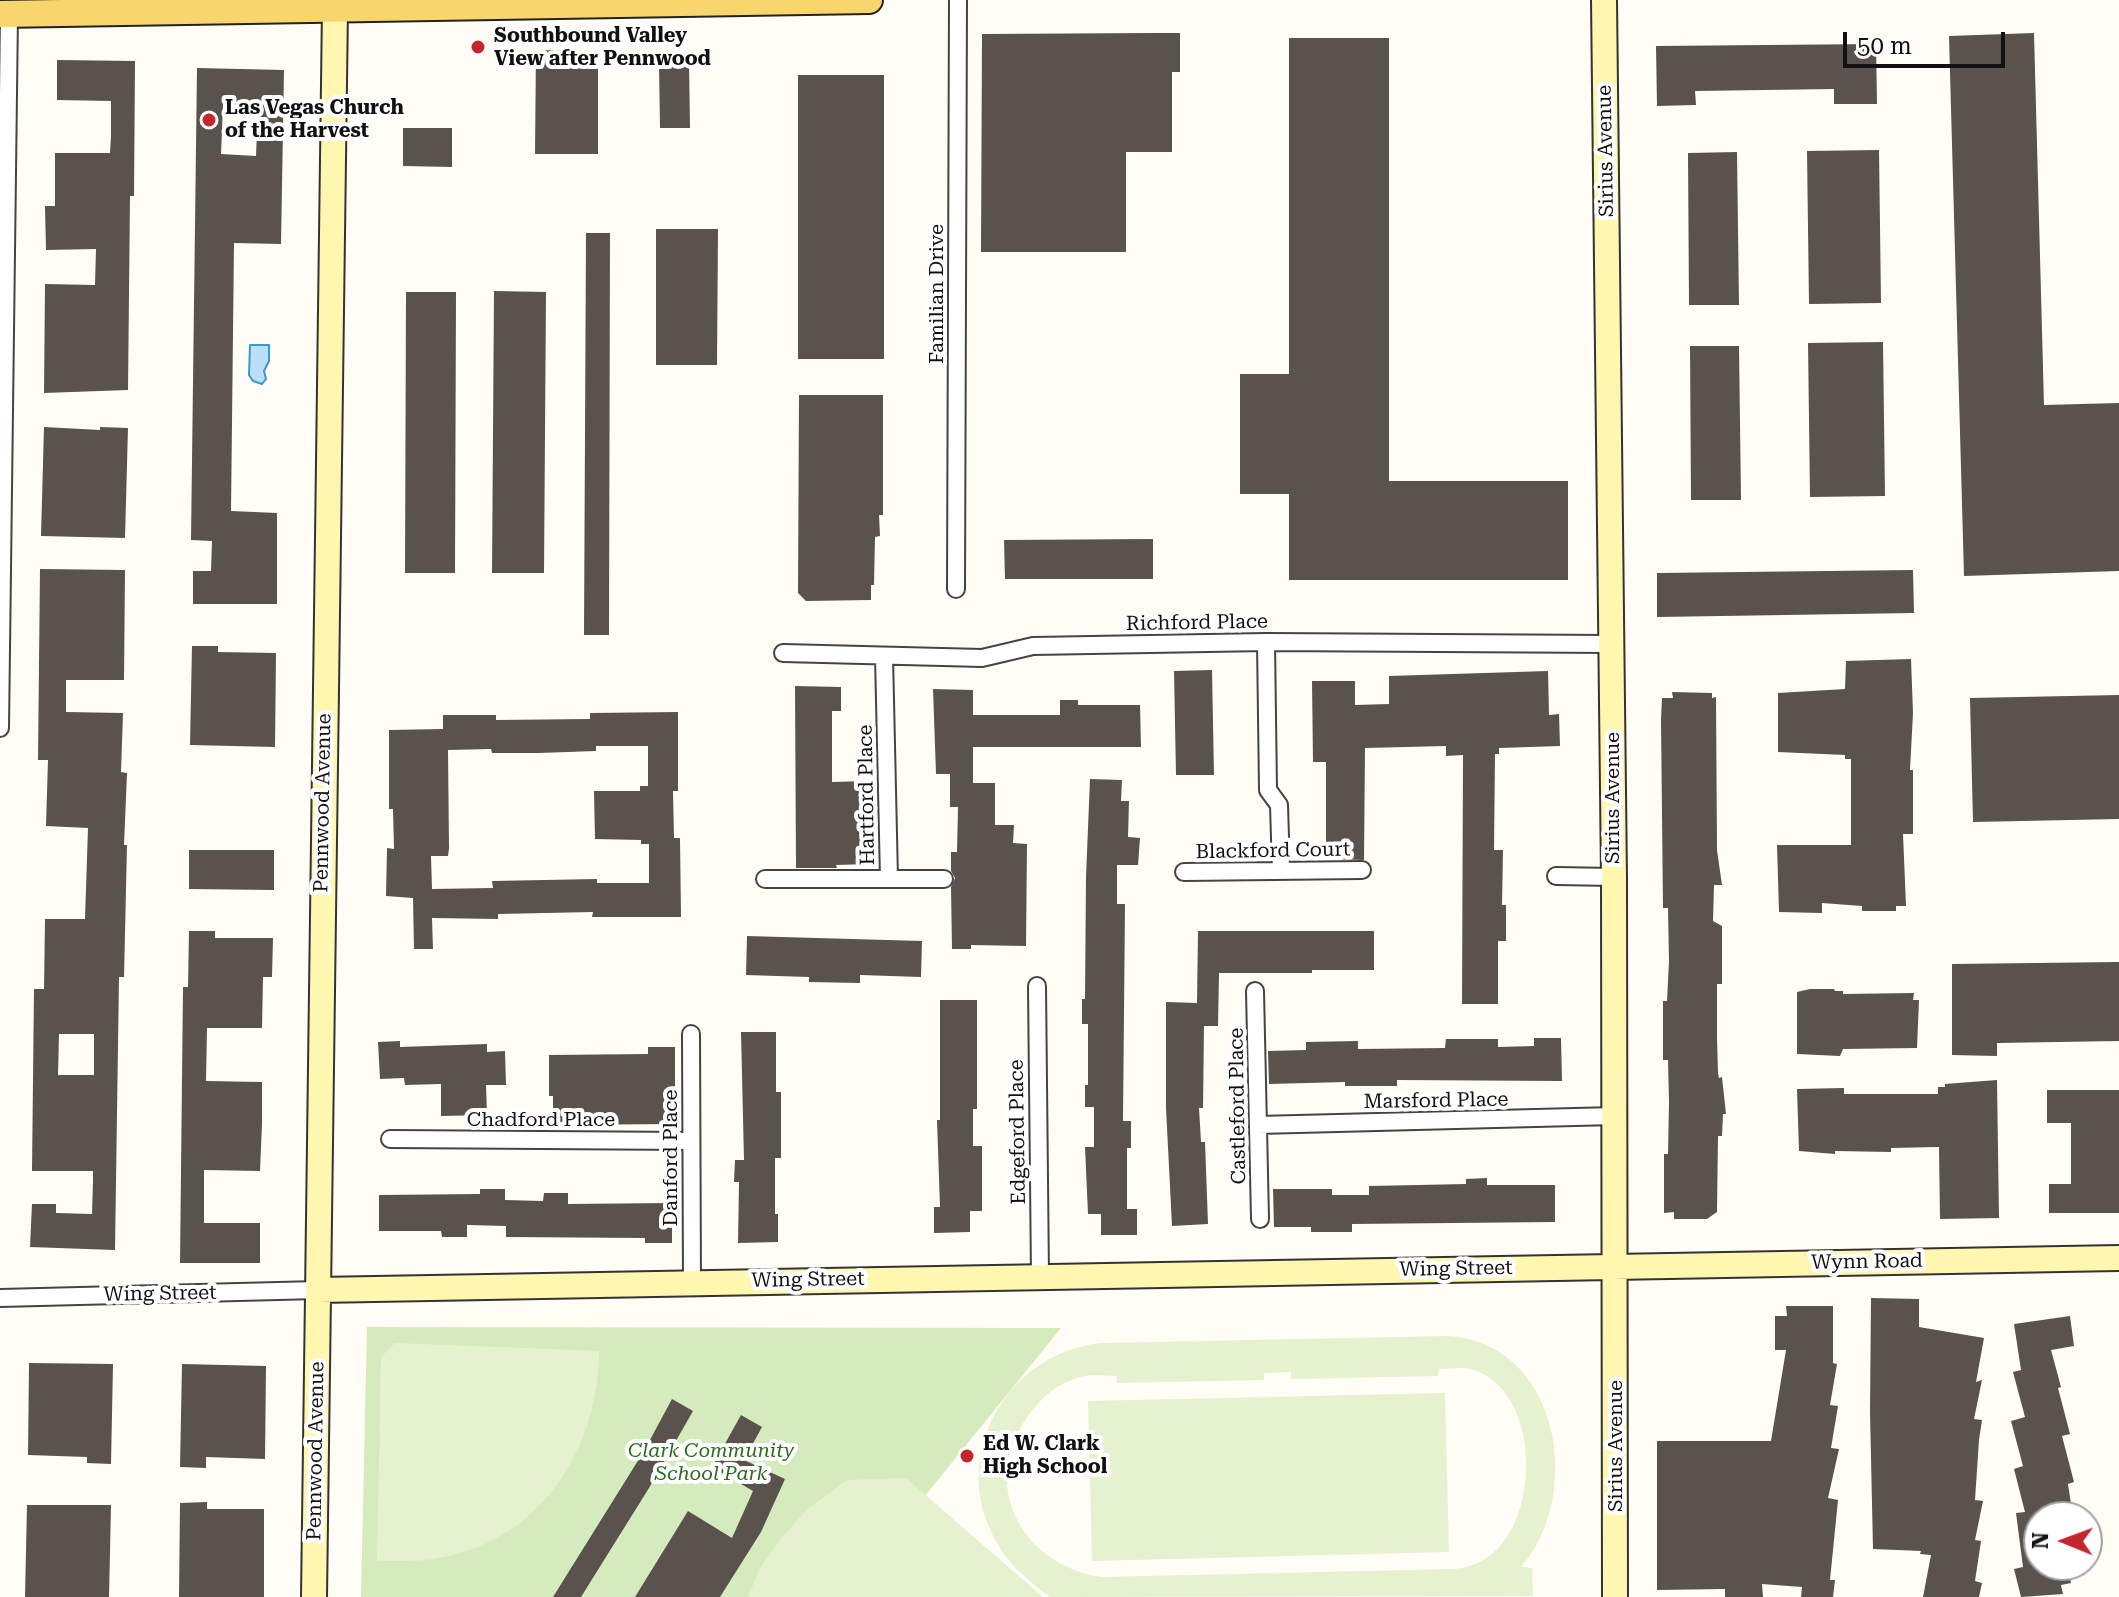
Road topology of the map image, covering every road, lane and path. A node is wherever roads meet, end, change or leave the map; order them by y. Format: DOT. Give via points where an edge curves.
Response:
graph roads {
  1 [pos="235,0"];
  2 [pos="819,0"];
  3 [pos="869,0"];
  4 [pos="958,0"];
  5 [pos="1604,0"];
  6 [pos="707,1"];
  7 [pos="572,2"];
  8 [pos="336,3"];
  9 [pos="12,9"];
  10 [pos="207,11"];
  11 [pos="956,589"];
  12 [pos="1266,642"];
  13 [pos="1612,644"];
  14 [pos="783,653"];
  15 [pos="884,656"];
  16 [pos="0,728"];
  17 [pos="1362,870"];
  18 [pos="1281,871"];
  19 [pos="1184,872"];
  20 [pos="1556,876"];
  21 [pos="1614,877"];
  22 [pos="765,879"];
  23 [pos="889,879"];
  24 [pos="944,879"];
  25 [pos="1037,986"];
  26 [pos="1255,991"];
  27 [pos="691,1034"];
  28 [pos="1615,1116"];
  29 [pos="1258,1125"];
  30 [pos="390,1139"];
  31 [pos="691,1141"];
  32 [pos="1260,1219"];
  33 [pos="2119,1258"];
  34 [pos="1616,1266"];
  35 [pos="1040,1276"];
  36 [pos="692,1282"];
  37 [pos="318,1290"];
  38 [pos="0,1298"];
  39 [pos="314,1597"];
  40 [pos="1615,1597"];
  1 -- 10 [label="main road"];
  2 -- 3 [label="main road"];
  2 -- 6 [label="main road"];
  4 -- 11 [label="street, Familian Drive"];
  5 -- 13 [label="street, Sirius Avenue"];
  6 -- 7 [label="main road"];
  7 -- 8 [label="main road"];
  8 -- 10 [label="main road"];
  8 -- 37 [label="street, Pennwood Avenue"];
  9 -- 10 [label="main road"];
  9 -- 16 [label="street"];
  12 -- 13 [label="street, Richford Place"];
  12 -- 15 [label="street, Richford Place" via="1033,646 982,658"];
  12 -- 18 [label="street" via="1268,790 1279,805"];
  13 -- 21 [label="street, Sirius Avenue"];
  14 -- 15 [label="street, Richford Place"];
  15 -- 23 [label="street, Hartford Place"];
  17 -- 18 [label="street, Blackford Court"];
  18 -- 19 [label="street, Blackford Court"];
  20 -- 21 [label="street"];
  21 -- 28 [label="street, Sirius Avenue"];
  22 -- 23 [label="street"];
  23 -- 24 [label="street, Hartford Place"];
  25 -- 35 [label="street, Edgeford Place"];
  26 -- 29 [label="street, Castleford Place"];
  27 -- 31 [label="street, Danford Place"];
  28 -- 29 [label="street, Marsford Place"];
  28 -- 34 [label="street, Sirius Avenue"];
  29 -- 32 [label="street, Castleford Place"];
  30 -- 31 [label="street, Chadford Place"];
  31 -- 36 [label="street, Danford Place"];
  33 -- 34 [label="street, Wynn Road"];
  34 -- 35 [label="street, Wing Street"];
  34 -- 40 [label="street, Sirius Avenue"];
  35 -- 36 [label="street, Wing Street"];
  36 -- 37 [label="street, Wing Street"];
  37 -- 38 [label="street, Wing Street"];
  37 -- 39 [label="street, Pennwood Avenue"];
}
